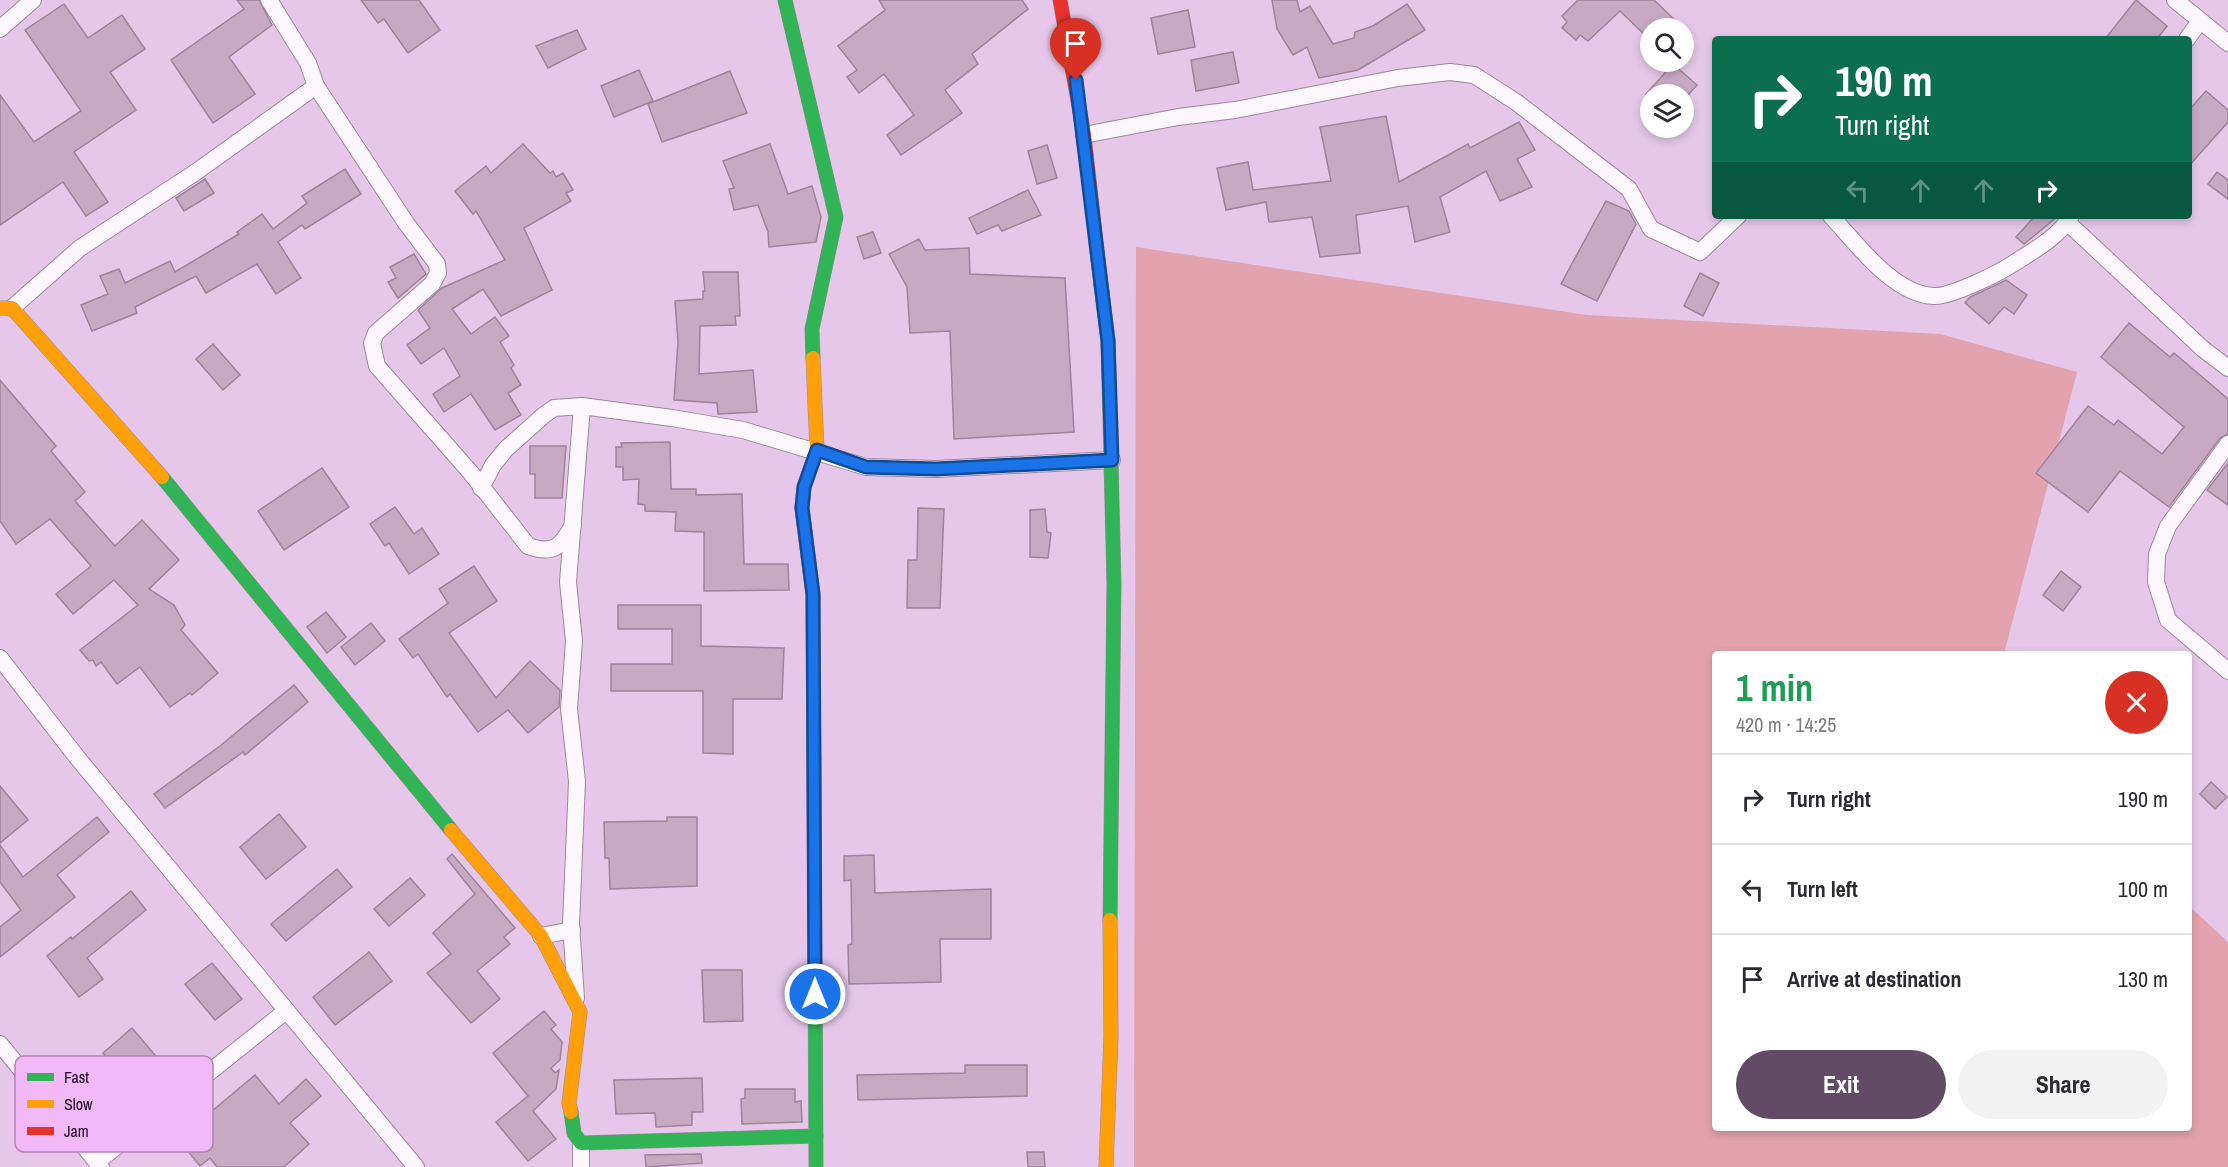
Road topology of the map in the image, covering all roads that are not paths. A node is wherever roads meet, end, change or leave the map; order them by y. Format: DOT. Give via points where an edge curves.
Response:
graph roads {
  1 [pos="33,0"];
  2 [pos="269,0"];
  3 [pos="785,0"];
  4 [pos="1060,0"];
  5 [pos="2175,0"];
  6 [pos="2200,21"];
  7 [pos="0,29"];
  8 [pos="2189,36"];
  9 [pos="2228,43"];
  10 [pos="316,86"];
  11 [pos="1084,135"];
  12 [pos="1735,219"];
  13 [pos="1834,219"];
  14 [pos="2069,219"];
  15 [pos="6,308"];
  16 [pos="2228,368"];
  17 [pos="582,406"];
  18 [pos="2228,444"];
  19 [pos="817,450"];
  20 [pos="1112,460"];
  21 [pos="481,488"];
  22 [pos="573,525"];
  23 [pos="0,658"];
  24 [pos="2228,671"];
  25 [pos="572,930"];
  26 [pos="541,936"];
  27 [pos="577,1005"];
  28 [pos="286,1011"];
  29 [pos="0,1044"];
  30 [pos="15,1062"];
  31 [pos="213,1071"];
  32 [pos="816,1136"];
  33 [pos="581,1143"];
  34 [pos="89,1152"];
  35 [pos="114,1152"];
  36 [pos="99,1164"];
  37 [pos="416,1167"];
  38 [pos="581,1167"];
  39 [pos="816,1167"];
  40 [pos="1106,1167"];
  1 -- 7 [label="street"];
  2 -- 10 [label="street" via="308,63"];
  3 -- 19 [label="street" via="837,217 812,329"];
  4 -- 11 [label="street"];
  5 -- 6 [label="street"];
  6 -- 8 [label="street"];
  6 -- 9 [label="street"];
  10 -- 15 [label="street" via="80,248"];
  10 -- 21 [label="street" via="406,224 437,264 438,273 432,284 376,333 372,343 376,366"];
  11 -- 12 [label="street" via="1398,78 1450,72 1474,75 1516,102 1629,189 1651,230 1700,252"];
  11 -- 20 [label="street" via="1108,341"];
  13 -- 14 [label="street" via="1878,267 1908,288 1935,297 1993,277 2038,248"];
  14 -- 16 [label="street"];
  15 -- 26 [label="street" via="195,514"];
  17 -- 19 [label="street" via="743,430"];
  17 -- 21 [label="street" via="554,408 544,415 506,449"];
  17 -- 22 [label="street"];
  18 -- 24 [label="street" via="2168,526 2157,554 2156,582 2168,620"];
  19 -- 20 [label="street" via="866,467 936,469"];
  19 -- 32 [label="street" via="804,487 802,508 813,594"];
  20 -- 40 [label="street" via="1113,866 1108,950"];
  21 -- 22 [label="street" via="528,546 552,550 563,542"];
  22 -- 25 [label="street" via="568,582 574,641 569,709 577,781"];
  23 -- 28 [label="street"];
  25 -- 26 [label="street"];
  25 -- 27 [label="street"];
  26 -- 27 [label="street"];
  27 -- 33 [label="street" via="580,1012 569,1103 574,1133"];
  28 -- 31 [label="street"];
  28 -- 37 [label="street"];
  29 -- 30 [label="street"];
  32 -- 33 [label="street"];
  32 -- 39 [label="street"];
  33 -- 38 [label="street"];
  34 -- 36 [label="street"];
  35 -- 36 [label="street"];
}
